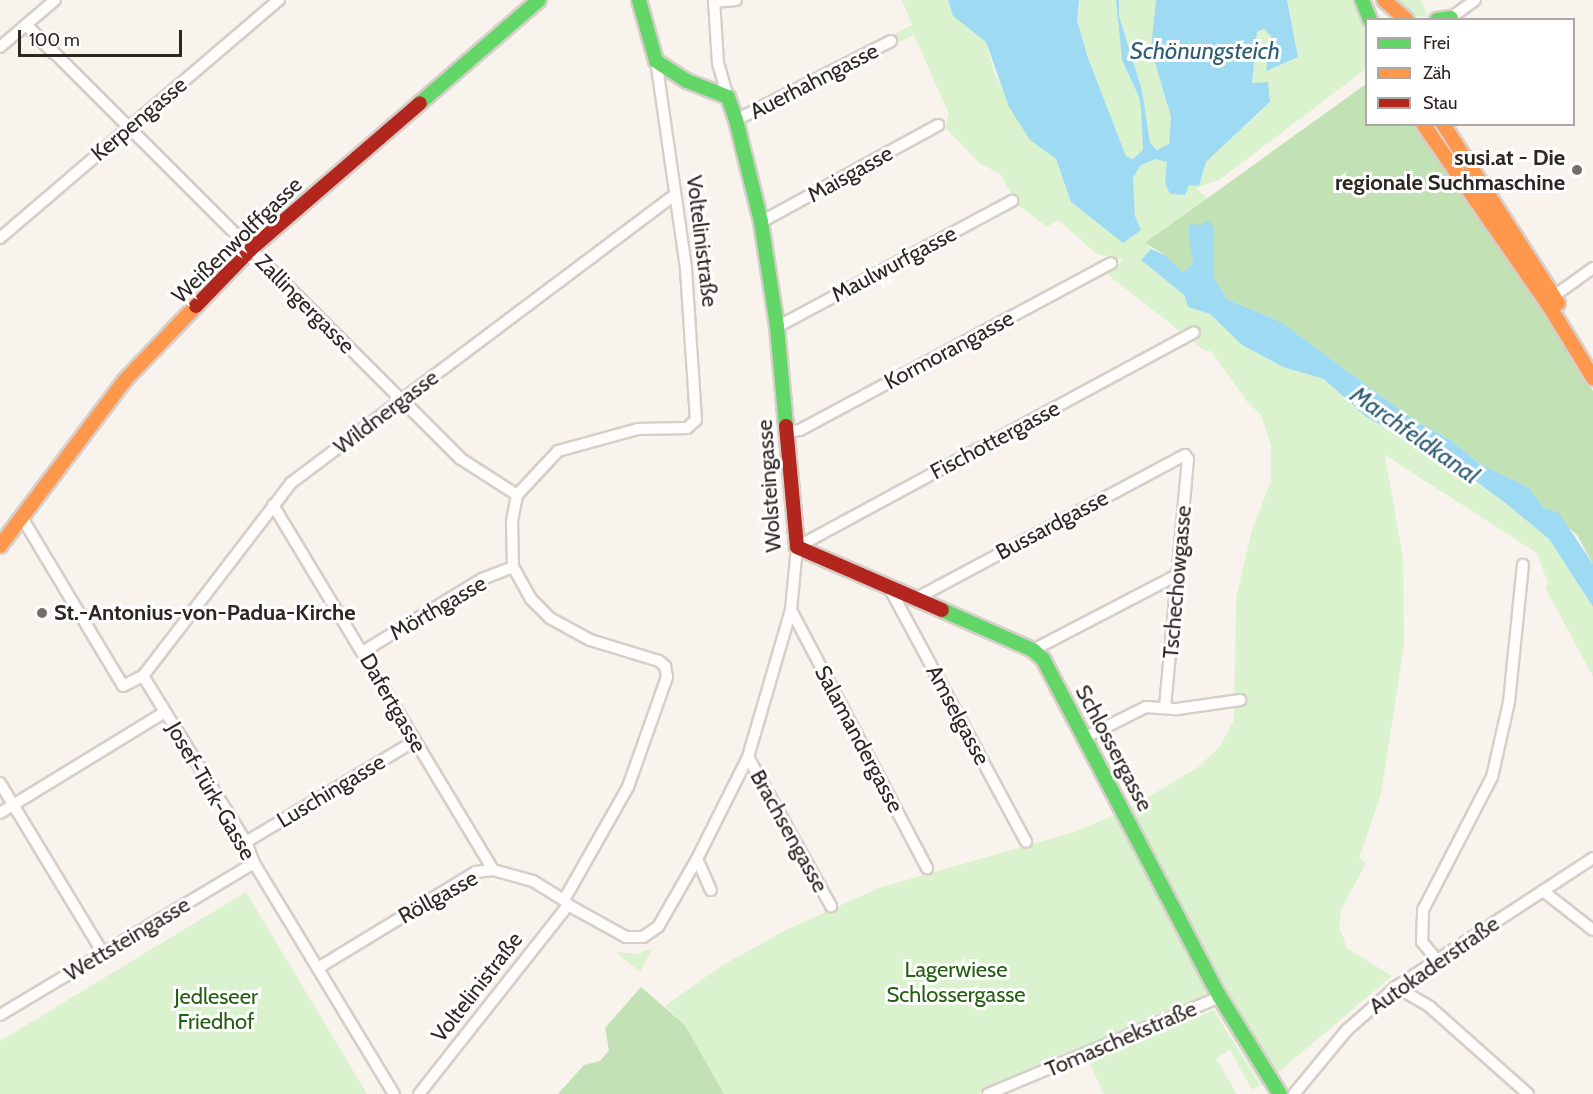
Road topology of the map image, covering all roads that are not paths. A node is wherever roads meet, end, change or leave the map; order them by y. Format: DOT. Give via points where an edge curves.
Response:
graph roads {
  1 [pos="55,0"];
  2 [pos="279,0"];
  3 [pos="539,0"];
  4 [pos="639,0"];
  5 [pos="736,0"];
  6 [pos="1362,0"];
  7 [pos="1379,0"];
  8 [pos="1384,0"];
  9 [pos="1475,0"];
  10 [pos="714,1"];
  11 [pos="1369,18"];
  12 [pos="1385,18"];
  13 [pos="1405,18"];
  14 [pos="1448,18"];
  15 [pos="26,25"];
  16 [pos="891,41"];
  17 [pos="0,47"];
  18 [pos="656,61"];
  19 [pos="728,97"];
  20 [pos="736,120"];
  21 [pos="938,125"];
  22 [pos="1424,126"];
  23 [pos="1444,126"];
  24 [pos="129,127"];
  25 [pos="675,195"];
  26 [pos="1012,201"];
  27 [pos="761,222"];
  28 [pos="0,238"];
  29 [pos="251,249"];
  30 [pos="1111,263"];
  31 [pos="1593,268"];
  32 [pos="1554,296"];
  33 [pos="777,327"];
  34 [pos="1194,332"];
  35 [pos="1593,364"];
  36 [pos="1593,378"];
  37 [pos="401,401"];
  38 [pos="786,432"];
  39 [pos="1188,459"];
  40 [pos="517,495"];
  41 [pos="273,505"];
  42 [pos="21,516"];
  43 [pos="0,546"];
  44 [pos="797,547"];
  45 [pos="1523,565"];
  46 [pos="513,567"];
  47 [pos="1177,575"];
  48 [pos="890,589"];
  49 [pos="915,599"];
  50 [pos="791,610"];
  51 [pos="1033,650"];
  52 [pos="364,651"];
  53 [pos="143,676"];
  54 [pos="1240,700"];
  55 [pos="1165,705"];
  56 [pos="165,712"];
  57 [pos="1084,738"];
  58 [pos="415,741"];
  59 [pos="748,757"];
  60 [pos="0,783"];
  61 [pos="13,805"];
  62 [pos="0,813"];
  63 [pos="246,842"];
  64 [pos="1026,842"];
  65 [pos="1593,858"];
  66 [pos="697,859"];
  67 [pos="254,863"];
  68 [pos="927,868"];
  69 [pos="493,870"];
  70 [pos="711,890"];
  71 [pos="1543,891"];
  72 [pos="566,903"];
  73 [pos="831,906"];
  74 [pos="1593,930"];
  75 [pos="103,953"];
  76 [pos="1436,959"];
  77 [pos="318,968"];
  78 [pos="1396,987"];
  79 [pos="1220,998"];
  80 [pos="0,1015"];
  81 [pos="394,1094"];
  82 [pos="419,1094"];
  83 [pos="988,1094"];
  84 [pos="1280,1094"];
  85 [pos="1294,1094"];
  86 [pos="1528,1094"];
  1 -- 15 [label="street"];
  2 -- 24 [label="street, Kerpengasse"];
  3 -- 29 [label="main road, Weißenwolffgasse"];
  4 -- 18 [label="main road, Voltelinistraße"];
  5 -- 10 [label="street"];
  6 -- 11 [label="main road"];
  7 -- 12 [label="main road"];
  8 -- 13 [label="main road"];
  9 -- 14 [label="street"];
  10 -- 19 [label="street" via="718,63"];
  15 -- 17 [label="street"];
  15 -- 24 [label="street, Zallingergasse"];
  16 -- 20 [label="street, Auerhahngasse"];
  18 -- 19 [label="main road" via="687,81"];
  18 -- 25 [label="street, Voltelinistraße"];
  19 -- 20 [label="main road"];
  20 -- 27 [label="main road, Wolsteingasse"];
  21 -- 27 [label="street, Maisgasse"];
  22 -- 36 [label="main road" via="1551,309"];
  23 -- 32 [label="main road"];
  24 -- 28 [label="street, Kerpengasse"];
  24 -- 29 [label="street, Zallingergasse"];
  25 -- 37 [label="street, Wildnergasse"];
  25 -- 40 [label="street, Voltelinistraße" via="693,345 693,426 638,429 582,442 558,452"];
  26 -- 33 [label="street, Maulwurfgasse"];
  27 -- 33 [label="main road, Wolsteingasse"];
  29 -- 37 [label="street, Zallingergasse"];
  29 -- 42 [label="main road, Weißenwolffgasse" via="125,380"];
  30 -- 38 [label="street, Kormorangasse" via="800,430"];
  31 -- 32 [label="street"];
  32 -- 35 [label="main road"];
  33 -- 38 [label="main road, Wolsteingasse"];
  34 -- 44 [label="street, Fischottergasse"];
  37 -- 40 [label="street, Zallingergasse" via="461,459"];
  37 -- 41 [label="street, Wildnergasse" via="291,483"];
  38 -- 44 [label="main road, Wolsteingasse"];
  39 -- 47 [label="street, Tschechowgasse"];
  39 -- 49 [label="street, Bussardgasse" via="1185,455"];
  40 -- 46 [label="street" via="510,544"];
  41 -- 52 [label="street, Dafertgasse"];
  41 -- 53 [label="street, Wildnergasse"];
  42 -- 43 [label="main road, Weißenwolffgasse"];
  42 -- 53 [label="street" via="123,686"];
  44 -- 48 [label="main road, Schlossergasse"];
  44 -- 50 [label="street, Wolsteingasse"];
  45 -- 76 [label="street" via="1509,702 1492,777 1423,910 1422,942"];
  46 -- 52 [label="street, Mörthgasse" via="482,579"];
  46 -- 72 [label="street, Voltelinistraße" via="531,599 550,618 590,640 665,666 667,677 628,787"];
  47 -- 51 [label="street"];
  47 -- 55 [label="street, Tschechowgasse"];
  48 -- 49 [label="main road, Schlossergasse"];
  48 -- 64 [label="street, Amselgasse"];
  49 -- 51 [label="main road, Schlossergasse"];
  50 -- 59 [label="street, Wolsteingasse"];
  50 -- 68 [label="street, Salamandergasse"];
  51 -- 57 [label="main road, Schlossergasse" via="1049,670"];
  52 -- 58 [label="street, Dafertgasse"];
  53 -- 56 [label="street, Josef-Türk-Gasse"];
  54 -- 55 [label="street" via="1176,709"];
  55 -- 57 [label="street" via="1146,706"];
  56 -- 61 [label="street"];
  56 -- 63 [label="street, Josef-Türk-Gasse"];
  57 -- 79 [label="main road, Schlossergasse"];
  58 -- 63 [label="street, Luschingasse"];
  58 -- 69 [label="street, Dafertgasse"];
  59 -- 66 [label="street, Wolsteingasse"];
  59 -- 73 [label="street, Brachsengasse"];
  60 -- 61 [label="street"];
  61 -- 62 [label="street"];
  61 -- 75 [label="street"];
  63 -- 67 [label="street, Josef-Türk-Gasse"];
  65 -- 71 [label="street, Autokaderstraße"];
  66 -- 70 [label="street"];
  66 -- 72 [label="street, Wolsteingasse" via="658,927 643,937 626,937"];
  67 -- 75 [label="street, Wettsteingasse"];
  67 -- 77 [label="street, Josef-Türk-Gasse"];
  69 -- 72 [label="street, Röllgasse" via="533,881"];
  69 -- 77 [label="street, Röllgasse" via="476,872"];
  71 -- 74 [label="street"];
  71 -- 76 [label="street, Autokaderstraße"];
  72 -- 82 [label="street, Voltelinistraße"];
  75 -- 80 [label="street, Wettsteingasse"];
  76 -- 78 [label="street, Autokaderstraße"];
  77 -- 81 [label="street, Josef-Türk-Gasse"];
  78 -- 85 [label="street, Autokaderstraße" via="1347,1030"];
  78 -- 86 [label="street" via="1430,1007"];
  79 -- 83 [label="street, Tomaschekstraße"];
  79 -- 84 [label="main road, Schlossergasse"];
}
